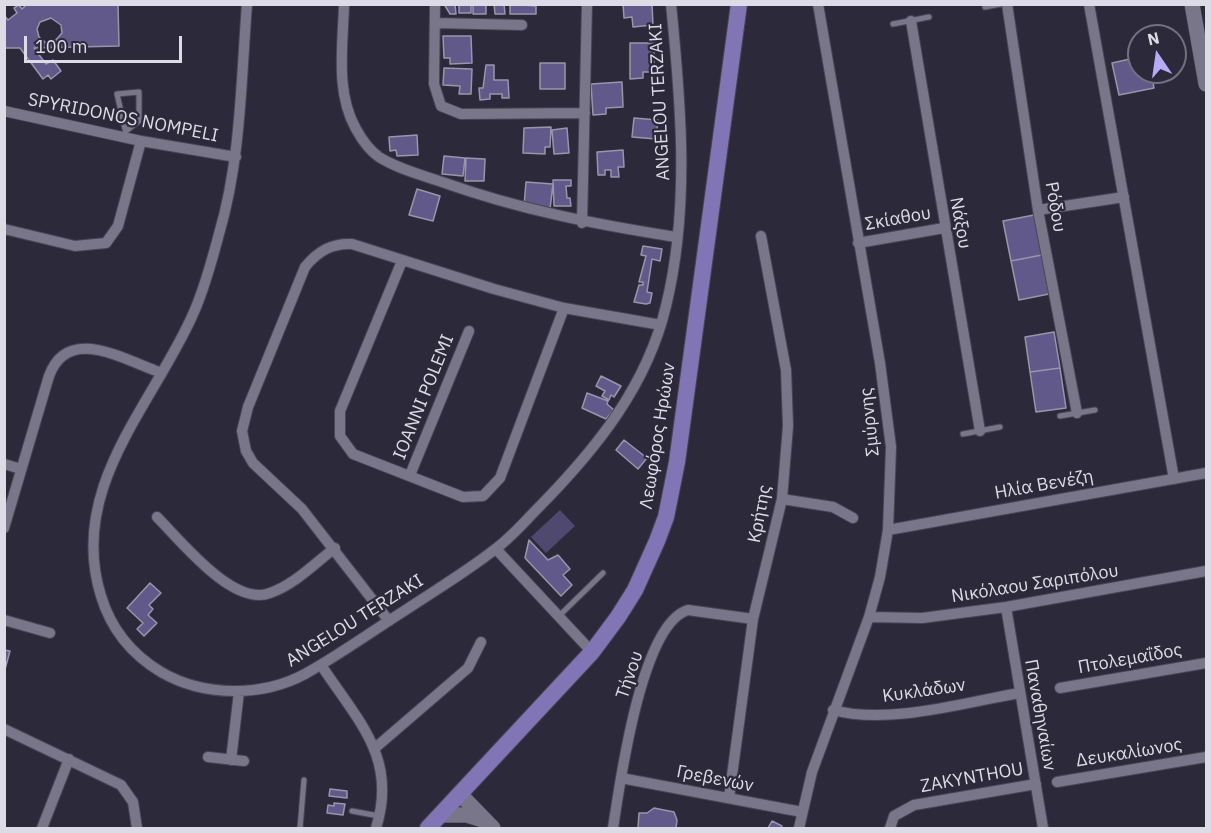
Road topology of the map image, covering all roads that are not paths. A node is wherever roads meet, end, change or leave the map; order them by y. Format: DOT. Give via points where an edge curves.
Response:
graph roads {
  1 [pos="247,4"];
  2 [pos="344,4"];
  3 [pos="435,4"];
  4 [pos="587,4"];
  5 [pos="671,4"];
  6 [pos="739,4"];
  7 [pos="818,4"];
  8 [pos="1001,4"];
  9 [pos="1007,4"];
  10 [pos="1089,4"];
  11 [pos="1192,4"];
  12 [pos="985,7"];
  13 [pos="929,17"];
  14 [pos="911,21"];
  15 [pos="435,23"];
  16 [pos="893,24"];
  17 [pos="522,25"];
  18 [pos="1206,84"];
  19 [pos="4,111"];
  20 [pos="585,113"];
  21 [pos="126,134"];
  22 [pos="141,141"];
  23 [pos="236,157"];
  24 [pos="1124,197"];
  25 [pos="1038,210"];
  26 [pos="582,222"];
  27 [pos="944,228"];
  28 [pos="4,229"];
  29 [pos="761,236"];
  30 [pos="676,237"];
  31 [pos="858,243"];
  32 [pos="402,261"];
  33 [pos="564,308"];
  34 [pos="661,325"];
  35 [pos="469,331"];
  36 [pos="162,373"];
  37 [pos="1095,410"];
  38 [pos="1077,413"];
  39 [pos="1060,416"];
  40 [pos="1000,427"];
  41 [pos="980,431"];
  42 [pos="963,434"];
  43 [pos="4,464"];
  44 [pos="21,469"];
  45 [pos="1206,474"];
  46 [pos="410,475"];
  47 [pos="1174,479"];
  48 [pos="782,499"];
  49 [pos="157,517"];
  50 [pos="853,518"];
  51 [pos="4,528"];
  52 [pos="888,530"];
  53 [pos="334,548"];
  54 [pos="496,549"];
  55 [pos="1206,571"];
  56 [pos="603,573"];
  57 [pos="1006,607"];
  58 [pos="558,617"];
  59 [pos="869,617"];
  60 [pos="753,619"];
  61 [pos="4,620"];
  62 [pos="389,621"];
  63 [pos="50,633"];
  64 [pos="481,642"];
  65 [pos="592,652"];
  66 [pos="1206,663"];
  67 [pos="321,665"];
  68 [pos="1060,688"];
  69 [pos="239,692"];
  70 [pos="1019,693"];
  71 [pos="833,710"];
  72 [pos="4,729"];
  73 [pos="375,748"];
  74 [pos="208,757"];
  75 [pos="1206,757"];
  76 [pos="69,759"];
  77 [pos="231,760"];
  78 [pos="244,761"];
  79 [pos="621,778"];
  80 [pos="304,780"];
  81 [pos="1057,782"];
  82 [pos="1036,784"];
  83 [pos="460,794"];
  84 [pos="729,798"];
  85 [pos="352,811"];
  86 [pos="802,812"];
  87 [pos="440,815"];
  88 [pos="380,816"];
  89 [pos="489,825"];
  90 [pos="42,828"];
  91 [pos="136,828"];
  92 [pos="300,828"];
  93 [pos="376,828"];
  94 [pos="428,828"];
  95 [pos="612,828"];
  96 [pos="799,828"];
  97 [pos="890,828"];
  98 [pos="1043,828"];
  1 -- 23 [label="street, ANGELOU TERZAKI"];
  2 -- 26 [label="street" via="343,93 355,128 372,151 393,165 460,188"];
  3 -- 15 [label="street"];
  4 -- 20 [label="street"];
  5 -- 30 [label="street, ANGELOU TERZAKI" via="682,129"];
  6 -- 65 [label="main road, Λεωφόρος Ηρώων" via="677,462 666,518 635,590"];
  7 -- 31 [label="street, Σμύρνης"];
  8 -- 12 [label="lane"];
  9 -- 25 [label="street, Ρόδου"];
  10 -- 24 [label="street"];
  11 -- 18 [label="street"];
  13 -- 14 [label="lane"];
  14 -- 16 [label="lane"];
  14 -- 27 [label="street, Νάξου"];
  15 -- 17 [label="street"];
  15 -- 20 [label="street" via="435,92 447,110 461,114"];
  19 -- 21 [label="street, SPYRIDONOS NOMPELI"];
  20 -- 26 [label="street"];
  21 -- 21 [label="lane" via="117,94 139,92 139,121"];
  21 -- 22 [label="street, SPYRIDONOS NOMPELI"];
  22 -- 23 [label="street, SPYRIDONOS NOMPELI"];
  22 -- 28 [label="street" via="118,226 106,243 75,246"];
  23 -- 36 [label="street, ANGELOU TERZAKI" via="228,202 198,301"];
  24 -- 25 [label="street"];
  24 -- 47 [label="street"];
  25 -- 38 [label="street, Ρόδου"];
  26 -- 30 [label="street"];
  27 -- 31 [label="street, Σκίαθου"];
  27 -- 41 [label="street, Νάξου"];
  29 -- 48 [label="street, Κρήτης" via="789,400"];
  30 -- 34 [label="street, ANGELOU TERZAKI"];
  31 -- 52 [label="street, Σμύρνης" via="890,435"];
  32 -- 33 [label="street"];
  32 -- 46 [label="street" via="340,411 338,427 344,444 353,454"];
  32 -- 53 [label="street" via="342,244 330,246 313,257 305,267 243,420 243,441 253,463 302,509"];
  33 -- 34 [label="street"];
  33 -- 46 [label="street" via="494,487 483,496 469,498"];
  34 -- 54 [label="street, ANGELOU TERZAKI" via="634,388 596,446"];
  35 -- 46 [label="street, IOANNI POLEMI"];
  36 -- 44 [label="street" via="93,349 75,348 62,354 49,376"];
  36 -- 69 [label="street, ANGELOU TERZAKI" via="114,456 100,495 92,550 98,586 110,620 139,657 179,680"];
  37 -- 38 [label="lane"];
  38 -- 39 [label="lane"];
  40 -- 41 [label="lane"];
  41 -- 42 [label="lane"];
  43 -- 44 [label="street"];
  44 -- 51 [label="street"];
  45 -- 47 [label="street, Ηλία Βενέζη"];
  47 -- 52 [label="street, Ηλία Βενέζη"];
  48 -- 50 [label="street" via="833,507"];
  48 -- 60 [label="street, Κρήτης"];
  49 -- 53 [label="street" via="216,575 238,591 260,596 281,588"];
  52 -- 59 [label="street, Σμύρνης"];
  53 -- 62 [label="street"];
  54 -- 58 [label="street"];
  54 -- 62 [label="street, ANGELOU TERZAKI"];
  55 -- 57 [label="street, Νικόλαου Σαριπόλου"];
  56 -- 58 [label="lane"];
  57 -- 59 [label="street, Νικόλαου Σαριπόλου" via="903,620"];
  57 -- 70 [label="street, Παναθηναίων"];
  58 -- 65 [label="street"];
  59 -- 71 [label="street, Σμύρνης"];
  60 -- 79 [label="street, Τήνου" via="688,610 673,617 638,696"];
  60 -- 84 [label="street, Κρήτης"];
  61 -- 63 [label="street"];
  62 -- 67 [label="street, ANGELOU TERZAKI"];
  64 -- 73 [label="street" via="468,668"];
  65 -- 83 [label="main road, Λεωφόρος Ηρώων"];
  66 -- 68 [label="street, Πτολεμαΐδος"];
  67 -- 69 [label="street, ANGELOU TERZAKI" via="281,686"];
  67 -- 73 [label="street"];
  69 -- 77 [label="street"];
  70 -- 71 [label="street, Κυκλάδων" via="867,716"];
  70 -- 82 [label="street, Παναθηναίων"];
  71 -- 86 [label="street, Σμύρνης"];
  72 -- 76 [label="street"];
  73 -- 88 [label="street" via="383,780"];
  74 -- 77 [label="street"];
  75 -- 81 [label="street, Δευκαλίωνος"];
  76 -- 90 [label="street"];
  76 -- 91 [label="street" via="121,786 133,802"];
  77 -- 78 [label="street"];
  79 -- 84 [label="street, Γρεβενών"];
  79 -- 95 [label="street, Τήνου"];
  80 -- 92 [label="lane"];
  82 -- 97 [label="street, ZAKYNTHOU" via="912,805 894,816"];
  82 -- 98 [label="street, Παναθηναίων"];
  83 -- 87 [label="main road, Λεωφόρος Ηρώων"];
  83 -- 89 [label="street"];
  84 -- 86 [label="street, Γρεβενών"];
  85 -- 88 [label="lane"];
  86 -- 96 [label="street, Σμύρνης"];
  87 -- 89 [label="street" via="467,815"];
  87 -- 94 [label="main road, Λεωφόρος Ηρώων"];
  88 -- 93 [label="street"];
}
